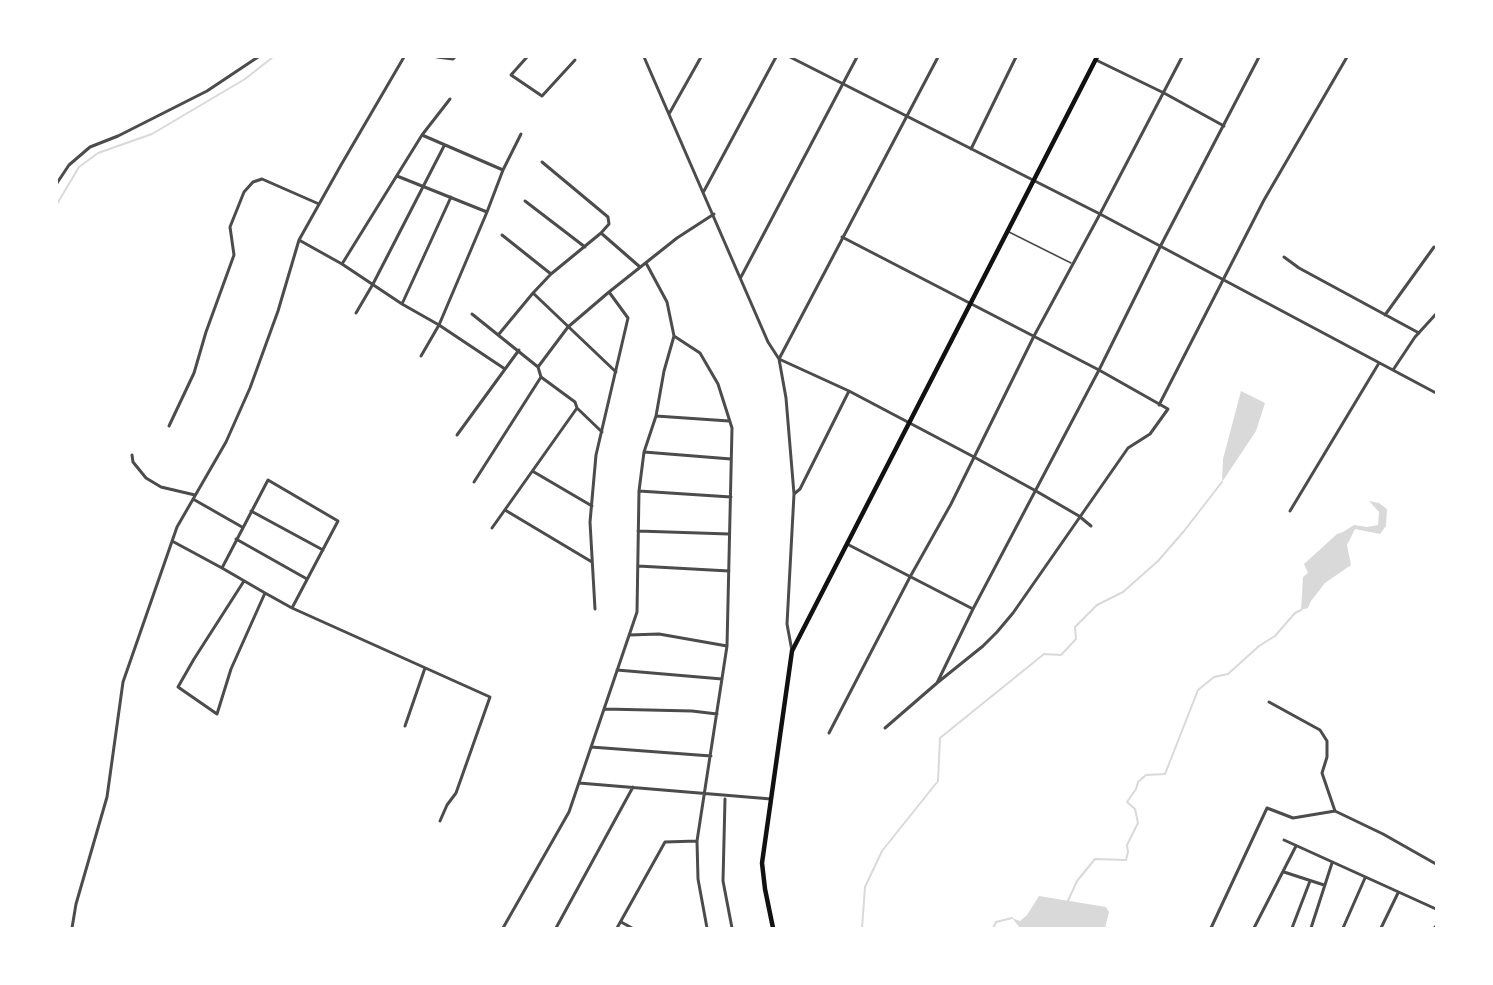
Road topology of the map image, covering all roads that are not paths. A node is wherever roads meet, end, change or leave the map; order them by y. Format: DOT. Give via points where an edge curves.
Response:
graph roads {
  1 [pos="258,57"];
  2 [pos="404,57"];
  3 [pos="437,57"];
  4 [pos="455,57"];
  5 [pos="527,57"];
  6 [pos="644,57"];
  7 [pos="701,57"];
  8 [pos="776,57"];
  9 [pos="790,57"];
  10 [pos="857,57"];
  11 [pos="938,57"];
  12 [pos="1016,57"];
  13 [pos="1182,57"];
  14 [pos="1259,57"];
  15 [pos="1347,57"];
  16 [pos="1096,58"];
  17 [pos="575,60"];
  18 [pos="843,83"];
  19 [pos="1164,93"];
  20 [pos="450,99"];
  21 [pos="669,114"];
  22 [pos="907,117"];
  23 [pos="1224,126"];
  24 [pos="521,134"];
  25 [pos="422,135"];
  26 [pos="444,146"];
  27 [pos="971,149"];
  28 [pos="542,162"];
  29 [pos="503,170"];
  30 [pos="397,176"];
  31 [pos="1033,181"];
  32 [pos="57,183"];
  33 [pos="423,186"];
  34 [pos="704,191"];
  35 [pos="451,197"];
  36 [pos="525,201"];
  37 [pos="319,204"];
  38 [pos="487,212"];
  39 [pos="714,214"];
  40 [pos="1100,214"];
  41 [pos="1008,231"];
  42 [pos="601,233"];
  43 [pos="502,235"];
  44 [pos="842,237"];
  45 [pos="299,240"];
  46 [pos="585,246"];
  47 [pos="1160,247"];
  48 [pos="1434,247"];
  49 [pos="1284,257"];
  50 [pos="646,263"];
  51 [pos="342,264"];
  52 [pos="1073,264"];
  53 [pos="640,267"];
  54 [pos="551,274"];
  55 [pos="741,277"];
  56 [pos="1223,279"];
  57 [pos="374,284"];
  58 [pos="609,292"];
  59 [pos="533,293"];
  60 [pos="402,304"];
  61 [pos="971,304"];
  62 [pos="356,313"];
  63 [pos="472,314"];
  64 [pos="1385,315"];
  65 [pos="1436,315"];
  66 [pos="439,325"];
  67 [pos="568,327"];
  68 [pos="1419,333"];
  69 [pos="499,334"];
  70 [pos="674,336"];
  71 [pos="1034,336"];
  72 [pos="519,350"];
  73 [pos="421,356"];
  74 [pos="779,359"];
  75 [pos="1379,363"];
  76 [pos="538,366"];
  77 [pos="505,369"];
  78 [pos="1099,370"];
  79 [pos="1393,370"];
  80 [pos="616,372"];
  81 [pos="541,376"];
  82 [pos="849,392"];
  83 [pos="1436,393"];
  84 [pos="1159,405"];
  85 [pos="577,408"];
  86 [pos="656,416"];
  87 [pos="729,421"];
  88 [pos="909,423"];
  89 [pos="169,426"];
  90 [pos="602,432"];
  91 [pos="457,435"];
  92 [pos="644,452"];
  93 [pos="132,455"];
  94 [pos="974,457"];
  95 [pos="731,459"];
  96 [pos="534,472"];
  97 [pos="474,482"];
  98 [pos="639,491"];
  99 [pos="1036,491"];
  100 [pos="794,494"];
  101 [pos="194,497"];
  102 [pos="731,497"];
  103 [pos="592,506"];
  104 [pos="505,510"];
  105 [pos="251,511"];
  106 [pos="1290,511"];
  107 [pos="1079,516"];
  108 [pos="1091,526"];
  109 [pos="242,527"];
  110 [pos="492,528"];
  111 [pos="638,531"];
  112 [pos="729,534"];
  113 [pos="236,539"];
  114 [pos="172,541"];
  115 [pos="847,544"];
  116 [pos="323,550"];
  117 [pos="592,562"];
  118 [pos="638,566"];
  119 [pos="222,568"];
  120 [pos="729,571"];
  121 [pos="910,578"];
  122 [pos="307,579"];
  123 [pos="244,581"];
  124 [pos="265,593"];
  125 [pos="292,608"];
  126 [pos="595,609"];
  127 [pos="973,609"];
  128 [pos="629,635"];
  129 [pos="727,646"];
  130 [pos="792,651"];
  131 [pos="425,668"];
  132 [pos="617,670"];
  133 [pos="722,679"];
  134 [pos="937,683"];
  135 [pos="1269,702"];
  136 [pos="604,709"];
  137 [pos="717,714"];
  138 [pos="405,726"];
  139 [pos="885,728"];
  140 [pos="829,733"];
  141 [pos="591,747"];
  142 [pos="711,756"];
  143 [pos="578,783"];
  144 [pos="633,787"];
  145 [pos="706,794"];
  146 [pos="725,799"];
  147 [pos="771,799"];
  148 [pos="1335,811"];
  149 [pos="440,821"];
  150 [pos="1284,840"];
  151 [pos="697,841"];
  152 [pos="1296,846"];
  153 [pos="1332,862"];
  154 [pos="1436,864"];
  155 [pos="1284,872"];
  156 [pos="1365,878"];
  157 [pos="1310,881"];
  158 [pos="1324,885"];
  159 [pos="1398,893"];
  160 [pos="1436,909"];
  161 [pos="621,921"];
  162 [pos="72,928"];
  163 [pos="503,928"];
  164 [pos="556,928"];
  165 [pos="617,928"];
  166 [pos="632,928"];
  167 [pos="707,928"];
  168 [pos="732,928"];
  169 [pos="772,928"];
  170 [pos="1211,928"];
  171 [pos="1254,928"];
  172 [pos="1292,928"];
  173 [pos="1311,928"];
  174 [pos="1343,928"];
  175 [pos="1381,928"];
  1 -- 32 [label="street" via="207,91 90,147 69,165"];
  2 -- 37 [label="street"];
  3 -- 4 [label="street"];
  5 -- 17 [label="street" via="511,75 542,96"];
  6 -- 21 [label="street"];
  7 -- 21 [label="street"];
  8 -- 34 [label="street"];
  9 -- 18 [label="street"];
  10 -- 18 [label="street"];
  11 -- 22 [label="street"];
  12 -- 27 [label="street"];
  13 -- 19 [label="street"];
  14 -- 23 [label="street"];
  15 -- 56 [label="street"];
  16 -- 19 [label="street"];
  16 -- 31 [label="main road"];
  18 -- 22 [label="street"];
  18 -- 55 [label="street"];
  19 -- 23 [label="street"];
  19 -- 40 [label="street"];
  20 -- 25 [label="street"];
  21 -- 34 [label="street"];
  22 -- 27 [label="street"];
  22 -- 44 [label="street"];
  23 -- 47 [label="street"];
  24 -- 29 [label="street"];
  25 -- 26 [label="street"];
  25 -- 30 [label="street"];
  26 -- 29 [label="street"];
  26 -- 33 [label="street"];
  27 -- 31 [label="street"];
  28 -- 42 [label="street" via="608,217 609,224"];
  29 -- 38 [label="street"];
  30 -- 33 [label="street"];
  30 -- 51 [label="street"];
  31 -- 40 [label="street"];
  31 -- 41 [label="main road"];
  33 -- 35 [label="street"];
  33 -- 57 [label="street"];
  34 -- 39 [label="street"];
  35 -- 38 [label="street"];
  35 -- 60 [label="street"];
  36 -- 46 [label="street"];
  37 -- 45 [label="street"];
  37 -- 89 [label="street" via="262,179 244,192 230,227 234,255 194,373"];
  38 -- 66 [label="street"];
  39 -- 50 [label="street"];
  39 -- 55 [label="street"];
  40 -- 47 [label="street"];
  40 -- 52 [label="street"];
  41 -- 52 [label="lane"];
  41 -- 61 [label="main road"];
  42 -- 46 [label="street"];
  42 -- 53 [label="street"];
  43 -- 54 [label="street"];
  44 -- 61 [label="street"];
  44 -- 74 [label="street"];
  45 -- 51 [label="street"];
  45 -- 101 [label="street" via="250,388 226,442"];
  46 -- 54 [label="street"];
  47 -- 56 [label="street"];
  47 -- 78 [label="street"];
  48 -- 64 [label="street"];
  49 -- 64 [label="street"];
  50 -- 53 [label="street"];
  50 -- 70 [label="street" via="667,302"];
  51 -- 57 [label="street"];
  52 -- 71 [label="street"];
  53 -- 58 [label="street"];
  54 -- 59 [label="street"];
  55 -- 74 [label="street"];
  56 -- 75 [label="street"];
  56 -- 84 [label="street"];
  57 -- 60 [label="street"];
  57 -- 62 [label="street"];
  58 -- 67 [label="street"];
  58 -- 80 [label="street" via="628,318"];
  59 -- 67 [label="street"];
  59 -- 69 [label="street"];
  60 -- 66 [label="street"];
  61 -- 71 [label="street"];
  61 -- 88 [label="main road"];
  63 -- 69 [label="street"];
  64 -- 68 [label="street"];
  65 -- 68 [label="street"];
  66 -- 73 [label="street"];
  66 -- 77 [label="street"];
  67 -- 76 [label="street"];
  67 -- 80 [label="street"];
  68 -- 79 [label="street"];
  69 -- 72 [label="street"];
  70 -- 86 [label="street"];
  70 -- 87 [label="street" via="700,353 718,384"];
  71 -- 78 [label="street"];
  71 -- 94 [label="street"];
  72 -- 76 [label="street"];
  72 -- 77 [label="street"];
  74 -- 82 [label="street"];
  74 -- 100 [label="street"];
  75 -- 79 [label="street"];
  75 -- 106 [label="street"];
  76 -- 81 [label="street"];
  77 -- 91 [label="street"];
  78 -- 84 [label="street"];
  78 -- 99 [label="street"];
  79 -- 83 [label="street"];
  80 -- 90 [label="street"];
  81 -- 85 [label="street"];
  81 -- 97 [label="street"];
  82 -- 88 [label="street"];
  82 -- 100 [label="street"];
  84 -- 107 [label="street" via="1168,409 1150,434 1128,448"];
  85 -- 90 [label="street"];
  85 -- 96 [label="street"];
  86 -- 87 [label="street"];
  86 -- 92 [label="street"];
  87 -- 95 [label="street"];
  88 -- 94 [label="street"];
  88 -- 115 [label="main road"];
  90 -- 103 [label="street"];
  92 -- 95 [label="street"];
  92 -- 98 [label="street"];
  93 -- 101 [label="street" via="146,478"];
  94 -- 99 [label="street"];
  94 -- 121 [label="street"];
  95 -- 102 [label="street"];
  96 -- 103 [label="street"];
  96 -- 104 [label="street"];
  98 -- 102 [label="street"];
  98 -- 111 [label="street"];
  99 -- 107 [label="street"];
  99 -- 127 [label="street"];
  100 -- 130 [label="street" via="787,624"];
  101 -- 109 [label="street"];
  101 -- 114 [label="street"];
  102 -- 112 [label="street"];
  103 -- 117 [label="street"];
  104 -- 110 [label="street"];
  104 -- 117 [label="street"];
  105 -- 109 [label="street"];
  105 -- 116 [label="street"];
  105 -- 116 [label="street" via="268,480 338,521"];
  107 -- 108 [label="street"];
  107 -- 134 [label="street" via="997,632"];
  109 -- 113 [label="street"];
  111 -- 112 [label="street"];
  111 -- 118 [label="street"];
  112 -- 120 [label="street"];
  113 -- 119 [label="street"];
  113 -- 122 [label="street"];
  114 -- 119 [label="street"];
  114 -- 162 [label="street" via="123,682 107,797"];
  115 -- 121 [label="street"];
  115 -- 130 [label="main road"];
  116 -- 122 [label="street"];
  117 -- 126 [label="street"];
  118 -- 120 [label="street"];
  118 -- 128 [label="street" via="637,612"];
  119 -- 123 [label="street"];
  120 -- 129 [label="street"];
  121 -- 127 [label="street"];
  121 -- 140 [label="street"];
  122 -- 125 [label="street"];
  123 -- 124 [label="street"];
  123 -- 124 [label="street" via="178,687 217,714 231,669"];
  124 -- 125 [label="street"];
  125 -- 131 [label="street"];
  127 -- 134 [label="street"];
  128 -- 129 [label="street" via="659,634"];
  128 -- 132 [label="street"];
  129 -- 133 [label="street"];
  130 -- 147 [label="main road"];
  131 -- 138 [label="street"];
  131 -- 149 [label="street" via="490,698 456,794"];
  132 -- 133 [label="street"];
  132 -- 136 [label="street"];
  133 -- 137 [label="street"];
  134 -- 139 [label="street"];
  135 -- 148 [label="street" via="1320,730 1327,741 1322,773"];
  136 -- 137 [label="street"];
  136 -- 141 [label="street"];
  137 -- 142 [label="street"];
  141 -- 142 [label="street"];
  141 -- 143 [label="street"];
  142 -- 145 [label="street"];
  143 -- 144 [label="street"];
  143 -- 163 [label="street" via="569,812"];
  144 -- 145 [label="street"];
  144 -- 164 [label="street"];
  145 -- 147 [label="street"];
  145 -- 151 [label="street"];
  146 -- 168 [label="street" via="723,881"];
  147 -- 169 [label="main road" via="762,863"];
  148 -- 154 [label="street"];
  148 -- 170 [label="street" via="1293,818 1267,808"];
  150 -- 152 [label="street"];
  151 -- 161 [label="street" via="665,842"];
  151 -- 167 [label="street" via="698,879"];
  152 -- 153 [label="street"];
  152 -- 155 [label="street"];
  153 -- 156 [label="street"];
  153 -- 158 [label="street"];
  155 -- 157 [label="street"];
  155 -- 171 [label="street"];
  156 -- 159 [label="street"];
  156 -- 174 [label="street"];
  157 -- 158 [label="street"];
  157 -- 172 [label="street"];
  158 -- 173 [label="street"];
  159 -- 160 [label="street"];
  159 -- 175 [label="street"];
  161 -- 165 [label="street"];
  161 -- 166 [label="street"];
}
